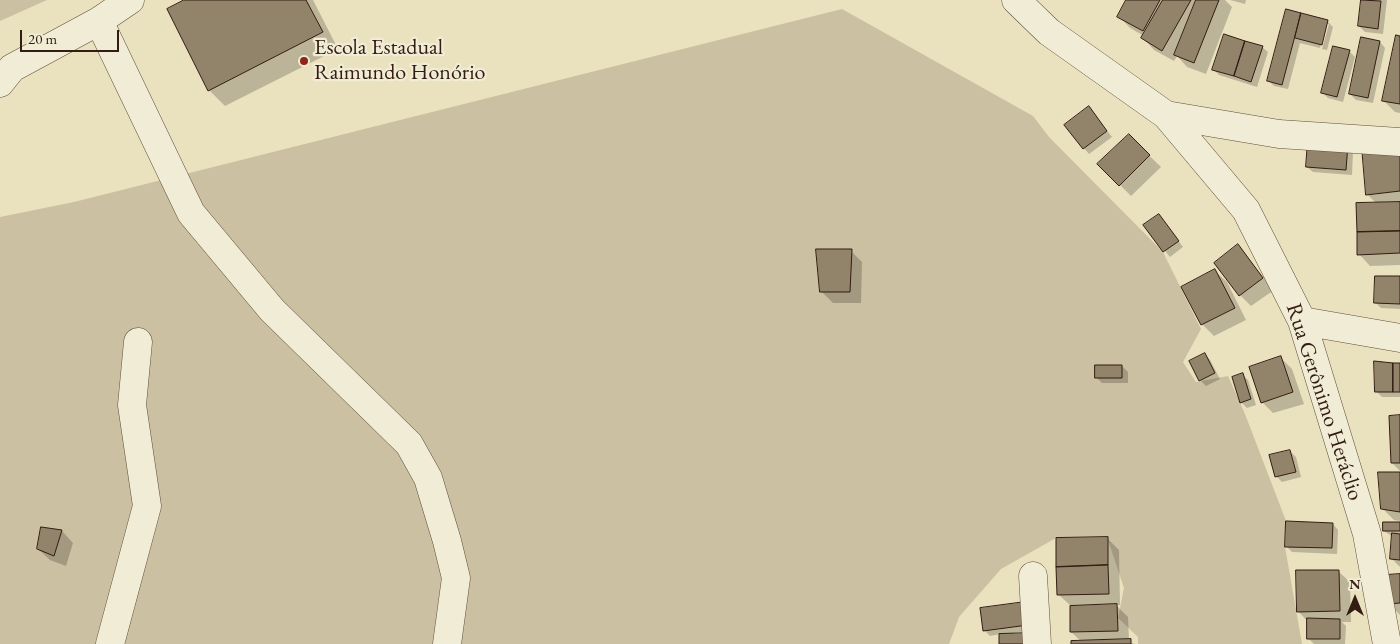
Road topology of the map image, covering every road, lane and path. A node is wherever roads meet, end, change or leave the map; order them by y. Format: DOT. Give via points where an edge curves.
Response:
graph roads {
  1 [pos="130,0"];
  2 [pos="1016,0"];
  3 [pos="99,21"];
  4 [pos="6,75"];
  5 [pos="1166,115"];
  6 [pos="1400,142"];
  7 [pos="1302,320"];
  8 [pos="1400,338"];
  9 [pos="138,342"];
  10 [pos="1034,576"];
  11 [pos="110,644"];
  12 [pos="447,644"];
  13 [pos="1037,644"];
  14 [pos="1387,644"];
  1 -- 3 [label="street"];
  2 -- 5 [label="street, Rua Gerônimo Heráclio" via="1049,32"];
  3 -- 4 [label="street"];
  3 -- 12 [label="street" via="191,213 272,310 409,444 428,478 456,578"];
  5 -- 6 [label="street" via="1279,134"];
  5 -- 7 [label="street, Rua Gerônimo Heráclio" via="1246,210"];
  7 -- 8 [label="street"];
  7 -- 14 [label="street, Rua Gerônimo Heráclio" via="1367,534"];
  9 -- 11 [label="street" via="132,406 147,506"];
  10 -- 13 [label="street"];
}
